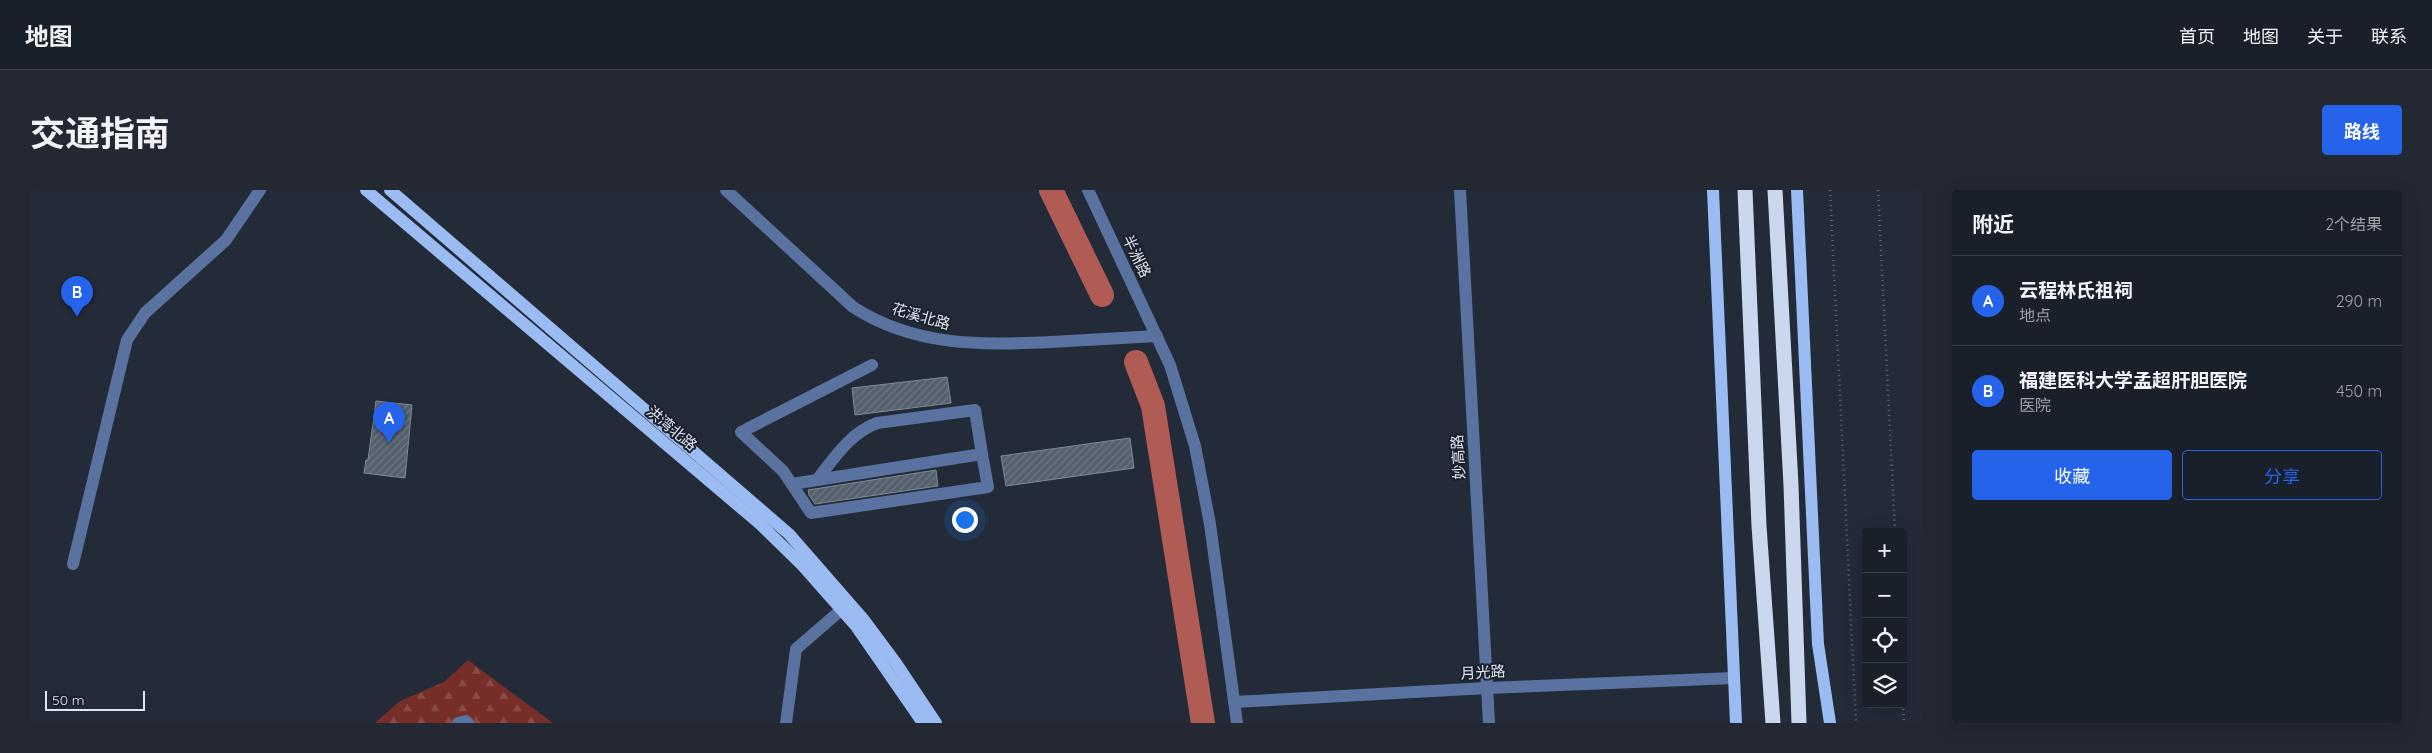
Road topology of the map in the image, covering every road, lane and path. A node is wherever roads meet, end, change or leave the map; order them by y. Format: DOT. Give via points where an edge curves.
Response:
graph roads {
  1 [pos="260,190"];
  2 [pos="366,190"];
  3 [pos="390,190"];
  4 [pos="726,190"];
  5 [pos="1088,190"];
  6 [pos="1460,190"];
  7 [pos="1713,190"];
  8 [pos="1745,190"];
  9 [pos="1775,190"];
  10 [pos="1796,190"];
  11 [pos="1830,190"];
  12 [pos="1878,190"];
  13 [pos="1157,336"];
  14 [pos="872,365"];
  15 [pos="982,454"];
  16 [pos="816,480"];
  17 [pos="792,484"];
  18 [pos="1895,528"];
  19 [pos="73,564"];
  20 [pos="845,606"];
  21 [pos="1734,678"];
  22 [pos="1487,688"];
  23 [pos="1234,702"];
  24 [pos="1903,708"];
  25 [pos="458,723"];
  26 [pos="468,723"];
  27 [pos="786,723"];
  28 [pos="923,723"];
  29 [pos="936,723"];
  30 [pos="1237,723"];
  31 [pos="1489,723"];
  32 [pos="1736,723"];
  33 [pos="1773,723"];
  34 [pos="1798,723"];
  35 [pos="1830,723"];
  36 [pos="1856,723"];
  37 [pos="1904,723"];
  1 -- 19 [label="street" via="226,240 145,314 127,340"];
  2 -- 20 [label="main road, 洪湾北路" via="760,524"];
  3 -- 20 [label="main road, 洪湾北路" via="763,510 802,548"];
  4 -- 13 [label="street, 花溪北路" via="853,307 868,317 906,332 945,341 982,344"];
  5 -- 13 [label="street, 半洲路"];
  6 -- 22 [label="street, 妙高路"];
  7 -- 21 [label="main road"];
  8 -- 33 [label="highway" via="1759,526"];
  9 -- 34 [label="highway" via="1791,485"];
  10 -- 35 [label="main road" via="1818,644"];
  11 -- 36 [label="path"];
  12 -- 18 [label="path"];
  13 -- 23 [label="street, 半洲路" via="1176,383 1200,468"];
  14 -- 17 [label="street" via="741,432 771,458"];
  15 -- 16 [label="street"];
  15 -- 16 [label="street" via="974,410 877,423 854,437"];
  15 -- 17 [label="street" via="988,487 811,513"];
  16 -- 17 [label="street"];
  20 -- 27 [label="street" via="796,648"];
  20 -- 28 [label="main road, 洪湾北路"];
  20 -- 29 [label="main road, 洪湾北路" via="896,663"];
  21 -- 22 [label="street, 月光路"];
  21 -- 32 [label="main road"];
  22 -- 23 [label="street, 月光路"];
  22 -- 31 [label="street, 妙高路"];
  23 -- 30 [label="street, 半洲路"];
  24 -- 37 [label="path"];
  25 -- 26 [label="street"];
}
